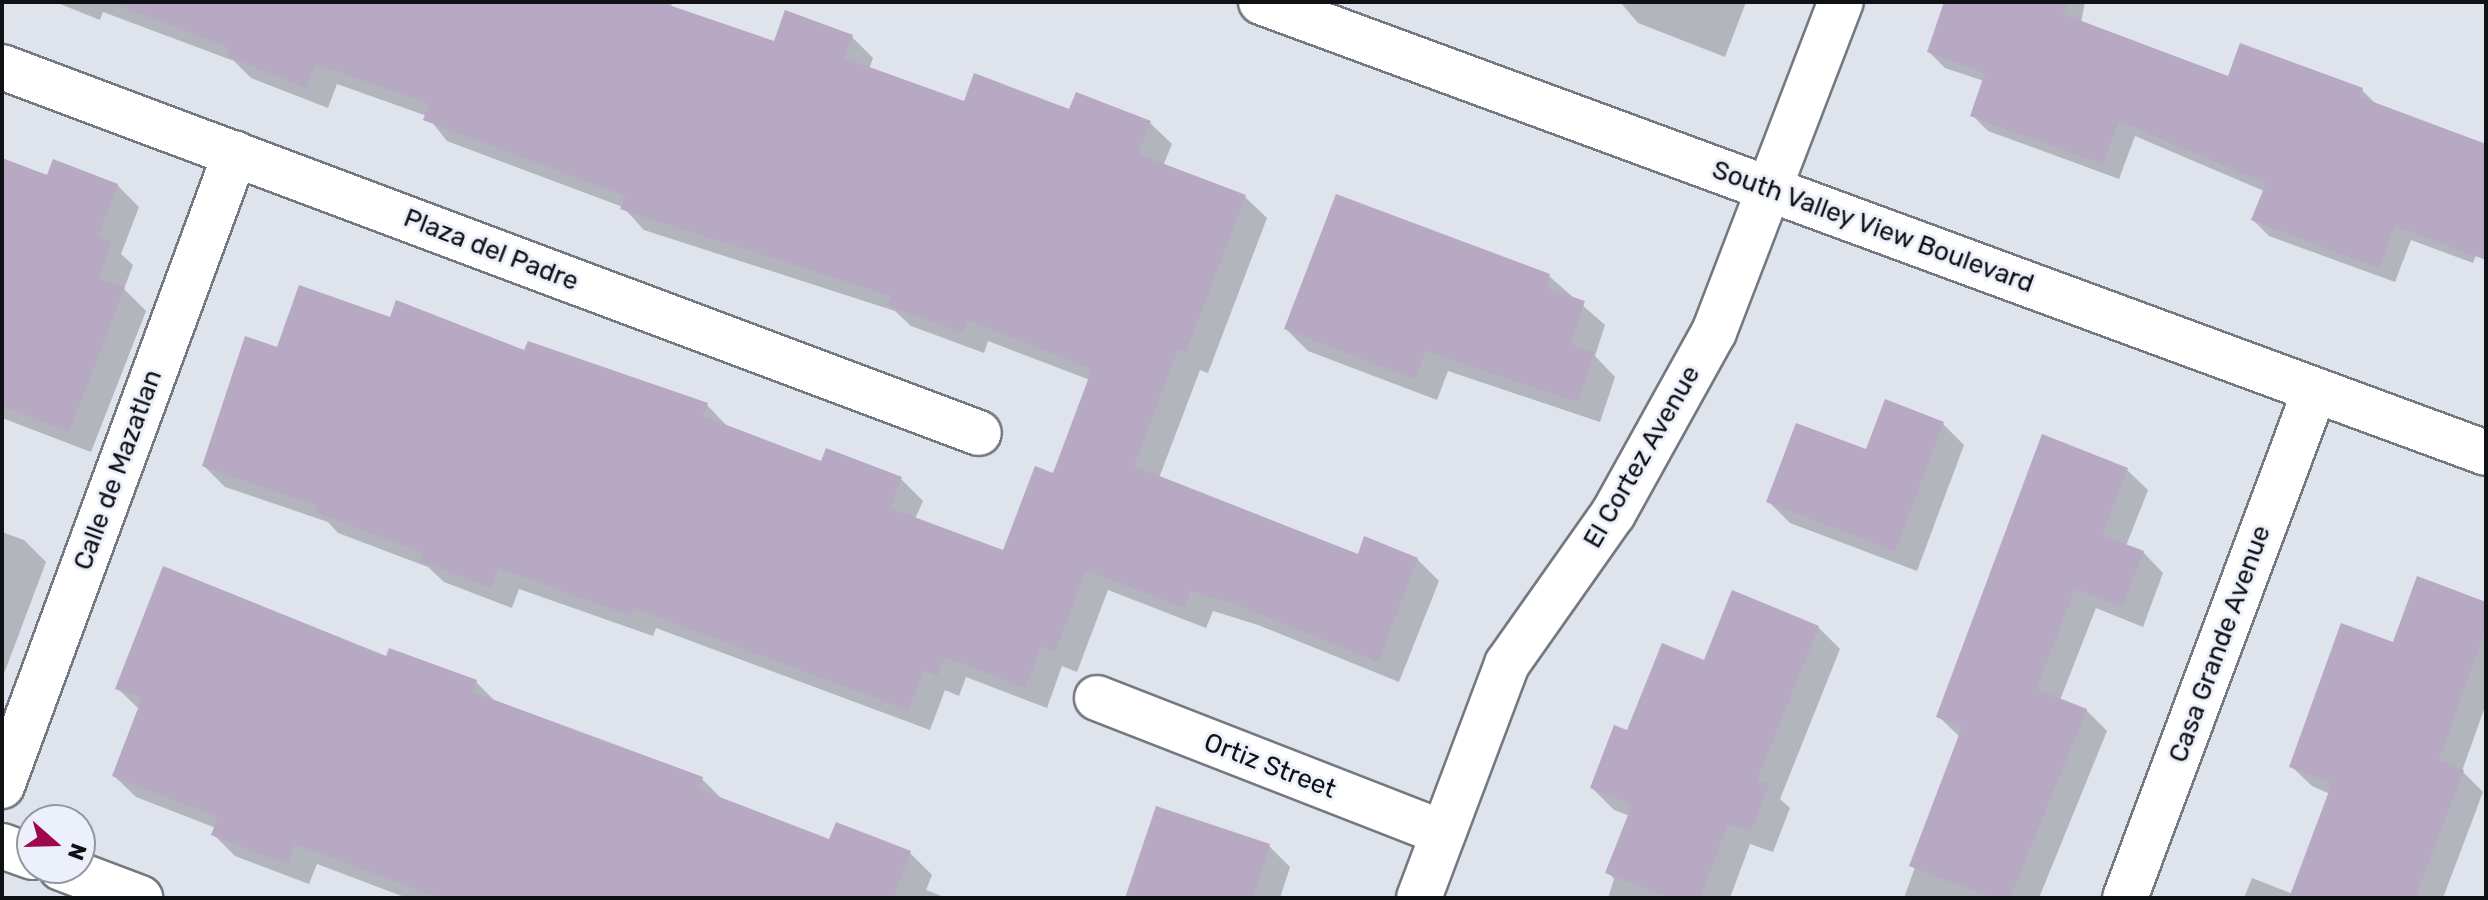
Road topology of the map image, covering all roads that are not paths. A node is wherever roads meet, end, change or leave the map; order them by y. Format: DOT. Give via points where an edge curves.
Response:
graph roads {
  1 [pos="1261,2"];
  2 [pos="1841,2"];
  3 [pos="2,67"];
  4 [pos="235,154"];
  5 [pos="1772,190"];
  6 [pos="2315,390"];
  7 [pos="979,433"];
  8 [pos="2486,453"];
  9 [pos="1097,698"];
  10 [pos="2,786"];
  11 [pos="1443,833"];
  12 [pos="96,881"];
  13 [pos="140,898"];
  14 [pos="1419,898"];
  15 [pos="2125,898"];
  1 -- 5 [label="street, South Valley View Boulevard"];
  2 -- 5 [label="street, El Cortez Avenue"];
  3 -- 4 [label="street, Plaza del Padre"];
  4 -- 7 [label="street, Plaza del Padre"];
  4 -- 10 [label="street, Calle de Mazatlan"];
  5 -- 6 [label="street, South Valley View Boulevard"];
  5 -- 11 [label="street, El Cortez Avenue" via="1714,332 1613,514 1507,664"];
  6 -- 8 [label="street, South Valley View Boulevard"];
  6 -- 15 [label="street, Casa Grande Avenue"];
  9 -- 11 [label="street, Ortiz Street"];
  11 -- 14 [label="street, El Cortez Avenue"];
  12 -- 13 [label="street"];
}
